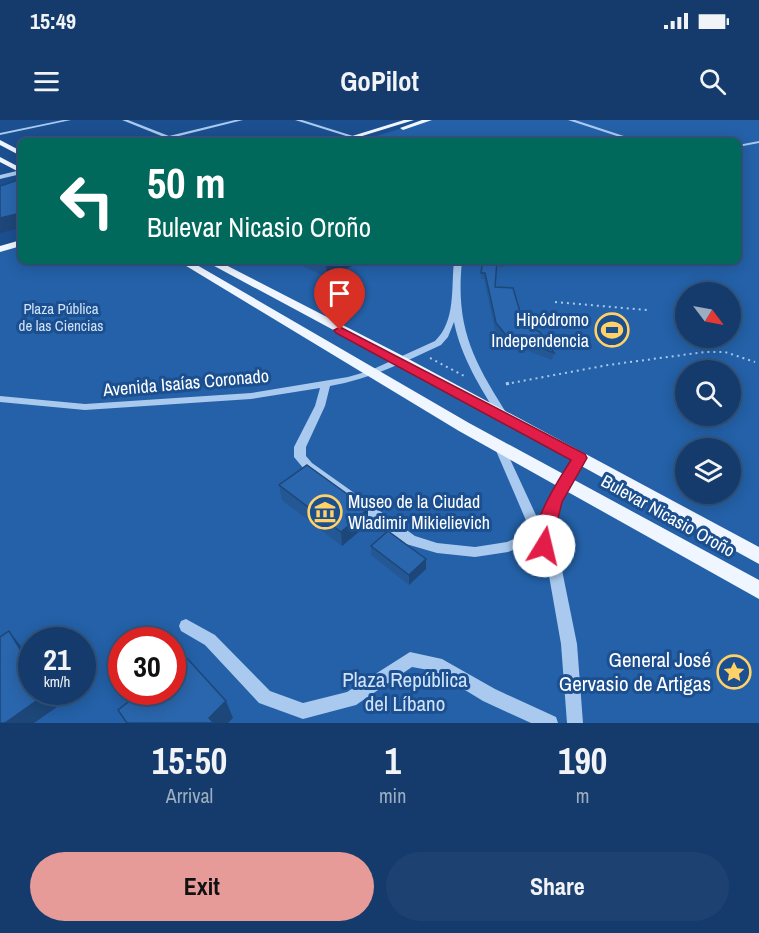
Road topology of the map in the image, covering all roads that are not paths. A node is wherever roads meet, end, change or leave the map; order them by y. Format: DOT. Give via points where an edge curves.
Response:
graph roads {
  1 [pos="49,120"];
  2 [pos="69,120"];
  3 [pos="124,120"];
  4 [pos="241,120"];
  5 [pos="297,120"];
  6 [pos="411,120"];
  7 [pos="429,120"];
  8 [pos="570,120"];
  9 [pos="55,123"];
  10 [pos="0,134"];
  11 [pos="618,134"];
  12 [pos="168,137"];
  13 [pos="164,138"];
  14 [pos="357,138"];
  15 [pos="363,138"];
  16 [pos="364,138"];
  17 [pos="623,138"];
  18 [pos="629,138"];
  19 [pos="0,142"];
  20 [pos="759,142"];
  21 [pos="741,145"];
  22 [pos="18,152"];
  23 [pos="0,159"];
  24 [pos="18,170"];
  25 [pos="18,173"];
  26 [pos="0,177"];
  27 [pos="18,235"];
  28 [pos="0,240"];
  29 [pos="18,244"];
  30 [pos="0,249"];
  31 [pos="188,264"];
  32 [pos="216,264"];
  33 [pos="458,264"];
  34 [pos="455,309"];
  35 [pos="398,359"];
  36 [pos="372,373"];
  37 [pos="326,384"];
  38 [pos="0,399"];
  39 [pos="505,417"];
  40 [pos="499,446"];
  41 [pos="579,458"];
  42 [pos="565,483"];
  43 [pos="542,540"];
  44 [pos="759,556"];
  45 [pos="759,590"];
  46 [pos="186,627"];
  47 [pos="550,723"];
  48 [pos="575,723"];
  1 -- 9 [label="street"];
  2 -- 9 [label="street"];
  3 -- 12 [label="street"];
  4 -- 12 [label="street"];
  5 -- 14 [label="street"];
  6 -- 15 [label="main road"];
  7 -- 16 [label="main road"];
  8 -- 11 [label="street"];
  9 -- 10 [label="street"];
  11 -- 17 [label="street"];
  11 -- 18 [label="street"];
  12 -- 13 [label="street"];
  19 -- 22 [label="main road"];
  20 -- 21 [label="street"];
  23 -- 24 [label="main road"];
  25 -- 26 [label="street"];
  27 -- 28 [label="main road"];
  29 -- 30 [label="main road"];
  31 -- 36 [label="main road, Bulevar Nicasio Oroño"];
  32 -- 35 [label="main road, Bulevar Nicasio Oroño"];
  33 -- 34 [label="street"];
  34 -- 35 [label="street, Avenida Isaías Coronado" via="438,343"];
  34 -- 39 [label="street" via="471,360"];
  35 -- 36 [label="street, Avenida Isaías Coronado"];
  35 -- 39 [label="main road, Bulevar Nicasio Oroño"];
  36 -- 37 [label="street, Avenida Isaías Coronado"];
  36 -- 40 [label="main road, Bulevar Nicasio Oroño"];
  37 -- 38 [label="street, Avenida Isaías Coronado" via="251,396 158,404 85,407"];
  37 -- 43 [label="street" via="300,447 300,457 308,466 411,540 437,548 475,552"];
  39 -- 41 [label="main road, Bulevar Nicasio Oroño"];
  40 -- 42 [label="main road, Bulevar Nicasio Oroño"];
  40 -- 43 [label="street"];
  41 -- 42 [label="street"];
  41 -- 44 [label="main road, Bulevar Nicasio Oroño"];
  42 -- 43 [label="street"];
  42 -- 45 [label="main road, Bulevar Nicasio Oroño"];
  43 -- 48 [label="street" via="555,570 569,644"];
  46 -- 47 [label="street" via="210,640 265,697 303,711 350,699 410,659 437,664 489,695"];
}
